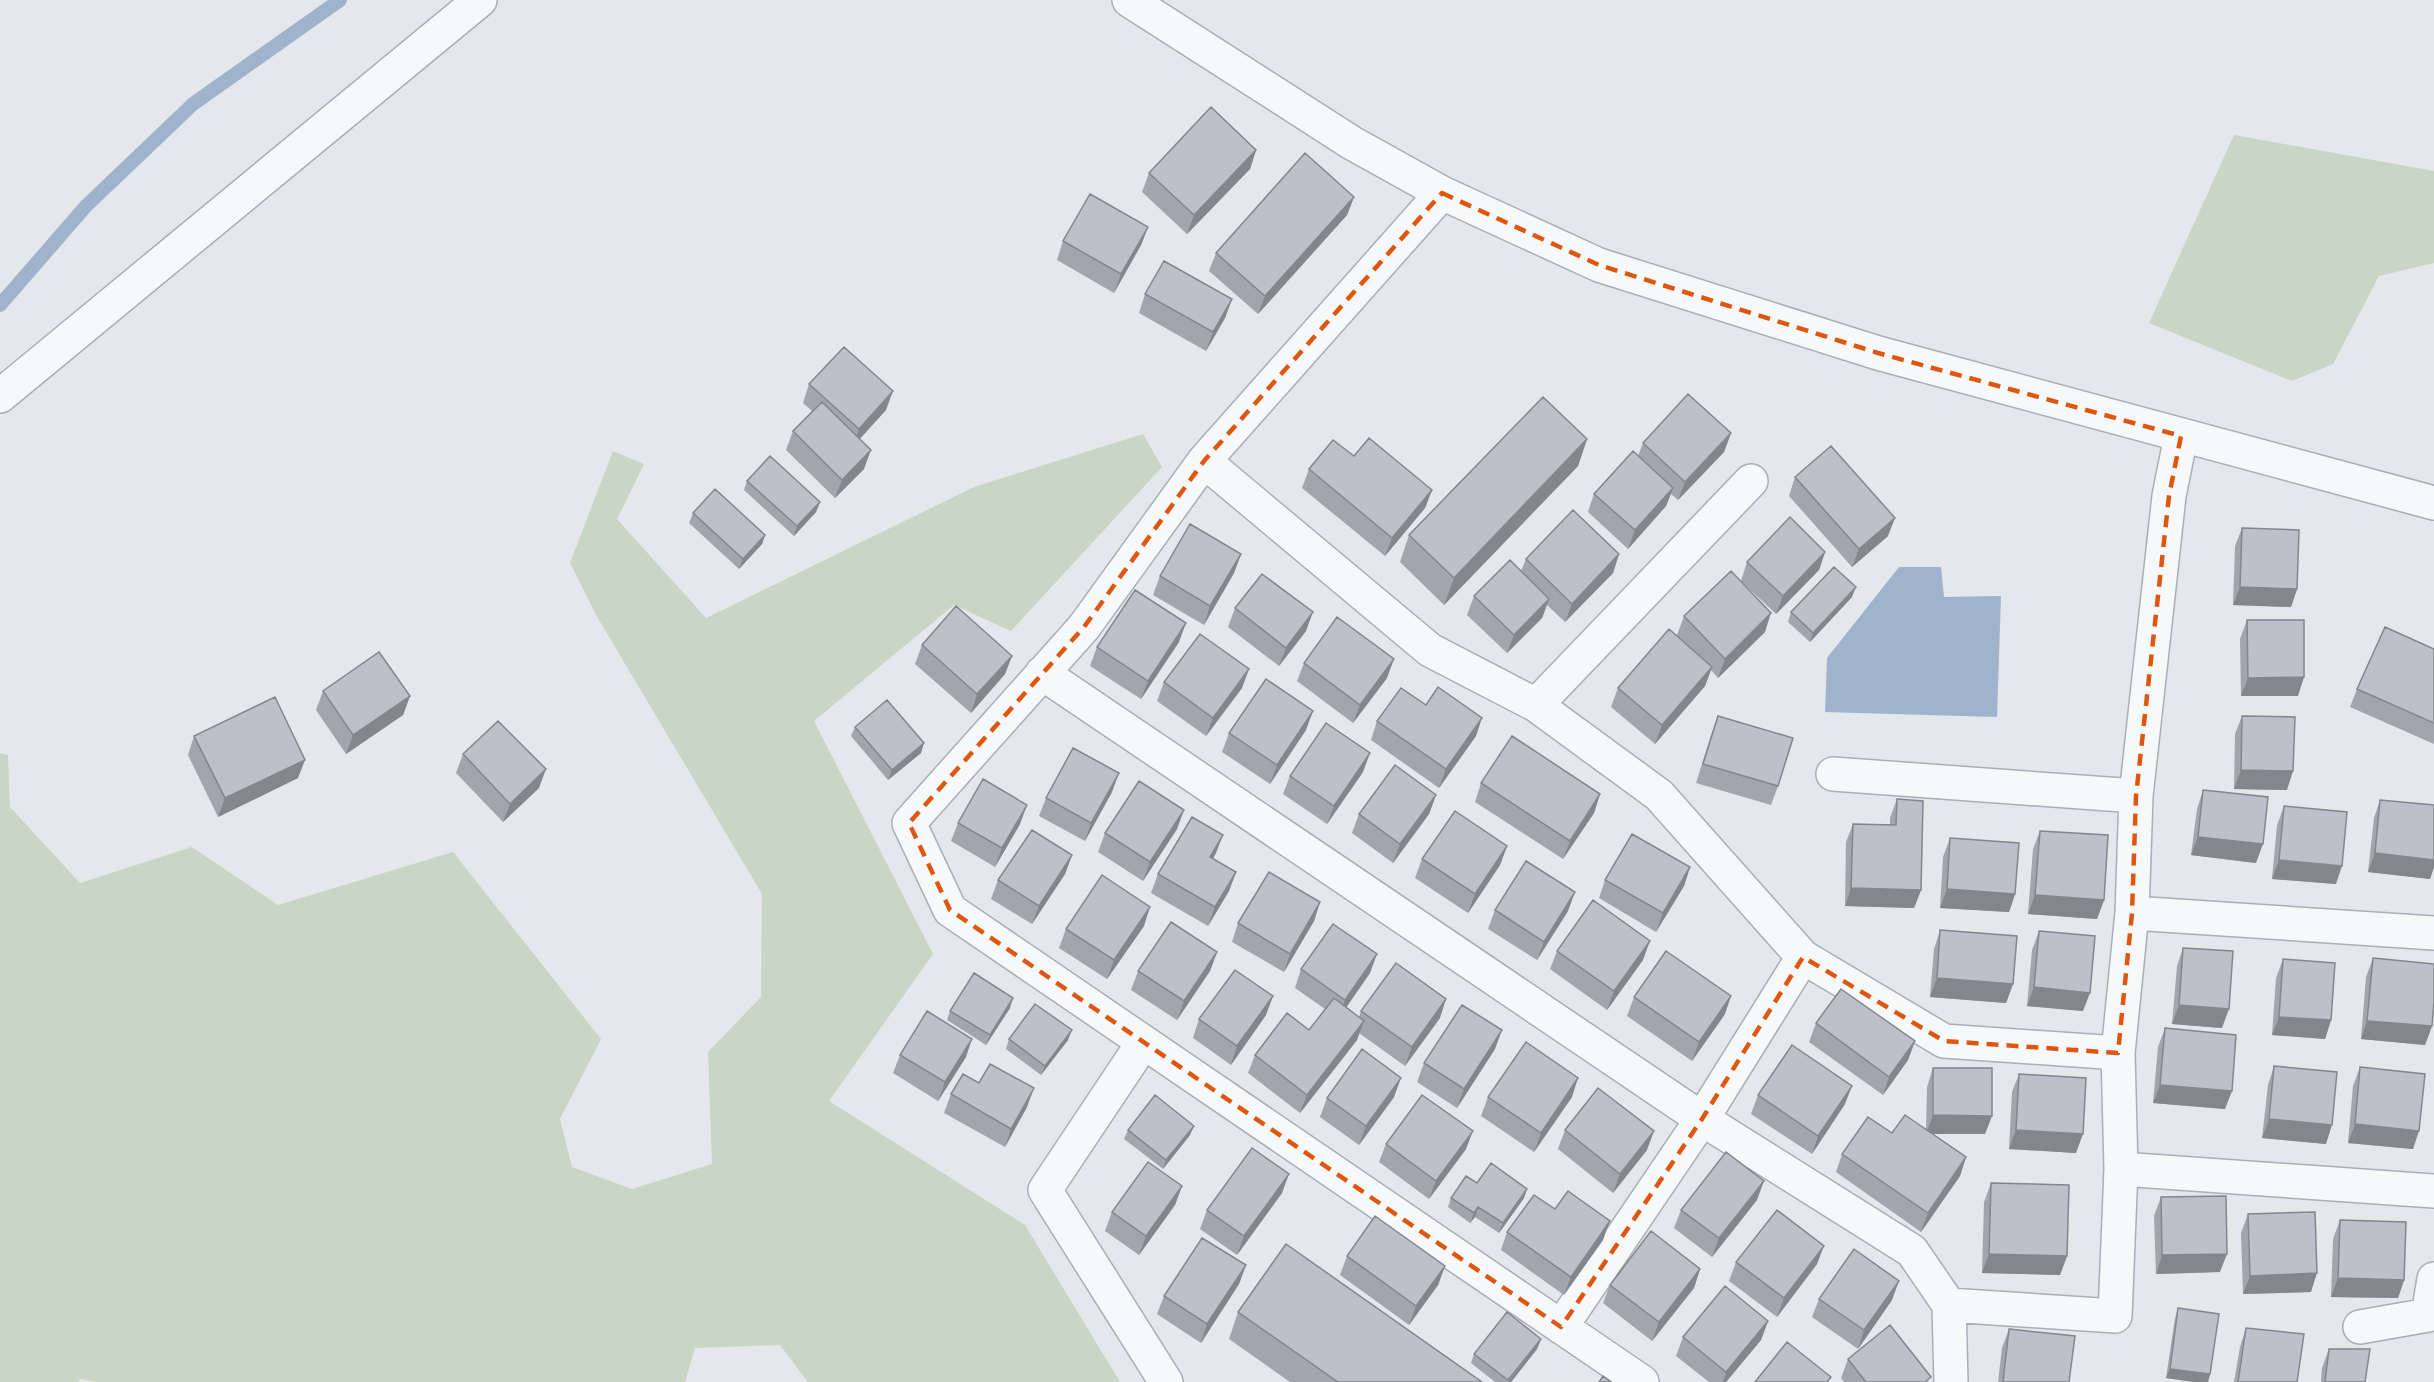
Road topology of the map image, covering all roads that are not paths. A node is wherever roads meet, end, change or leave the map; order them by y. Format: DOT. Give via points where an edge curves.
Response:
graph roads {
  1 [pos="480,0"];
  2 [pos="1129,0"];
  3 [pos="1442,193"];
  4 [pos="0,396"];
  5 [pos="2181,436"];
  6 [pos="1204,461"];
  7 [pos="1751,481"];
  8 [pos="2434,503"];
  9 [pos="1042,673"];
  10 [pos="1536,705"];
  11 [pos="1833,774"];
  12 [pos="2136,796"];
  13 [pos="2132,913"];
  14 [pos="2434,933"];
  15 [pos="1803,957"];
  16 [pos="1143,1043"];
  17 [pos="2118,1053"];
  18 [pos="1702,1119"];
  19 [pos="2121,1169"];
  20 [pos="2434,1191"];
  21 [pos="2434,1279"];
  22 [pos="1949,1305"];
  23 [pos="1561,1327"];
  24 [pos="2360,1327"];
  25 [pos="1166,1382"];
  26 [pos="1642,1382"];
  27 [pos="1951,1382"];
  1 -- 4 [label="street"];
  2 -- 3 [label="street" via="1352,143"];
  3 -- 5 [label="street" via="1599,265 1878,353"];
  3 -- 6 [label="street"];
  5 -- 8 [label="street"];
  5 -- 12 [label="street" via="2169,496"];
  6 -- 9 [label="street" via="1084,627"];
  6 -- 10 [label="street" via="1430,650"];
  7 -- 10 [label="street"];
  9 -- 16 [label="street" via="909,823 950,910"];
  9 -- 18 [label="street"];
  10 -- 15 [label="street" via="1659,795"];
  11 -- 12 [label="street"];
  12 -- 13 [label="street"];
  13 -- 14 [label="street"];
  13 -- 17 [label="street"];
  15 -- 17 [label="street" via="1944,1041"];
  15 -- 18 [label="street"];
  16 -- 23 [label="street"];
  16 -- 25 [label="street" via="1045,1190"];
  17 -- 19 [label="street"];
  18 -- 22 [label="street" via="1912,1251"];
  18 -- 23 [label="street"];
  19 -- 20 [label="street"];
  19 -- 22 [label="street" via="2115,1316"];
  21 -- 24 [label="street" via="2428,1315"];
  22 -- 27 [label="street"];
  23 -- 26 [label="street"];
}
